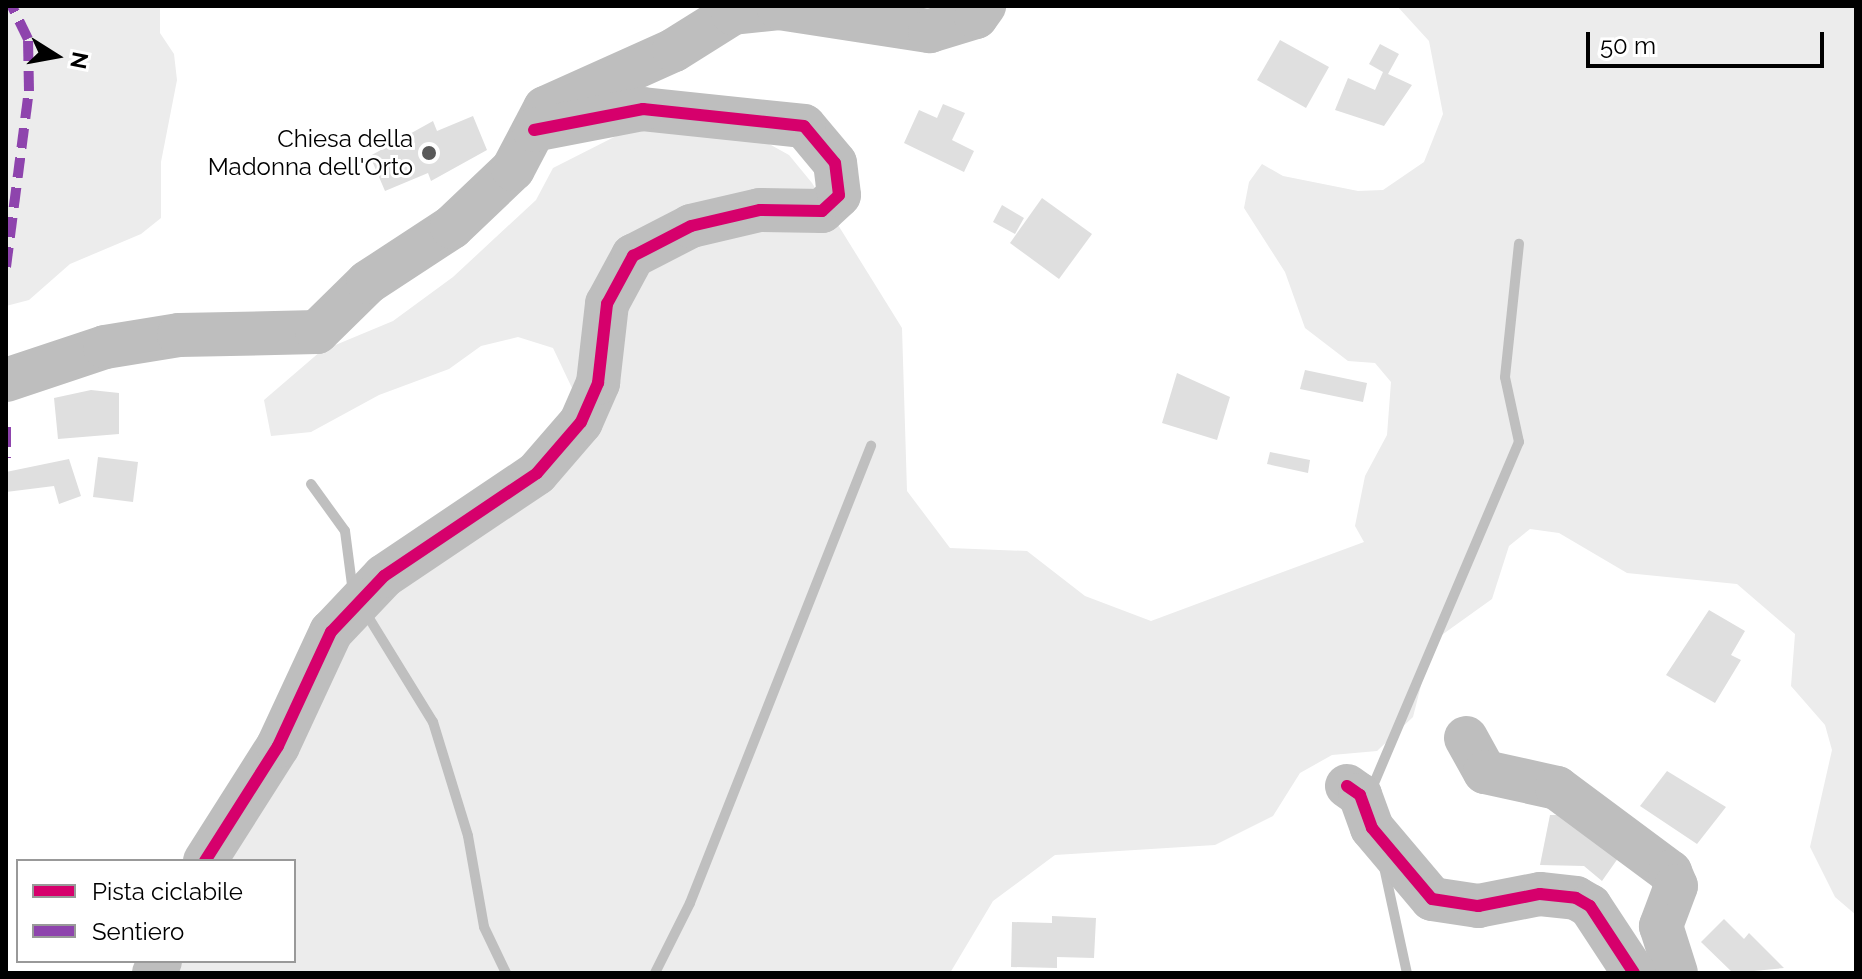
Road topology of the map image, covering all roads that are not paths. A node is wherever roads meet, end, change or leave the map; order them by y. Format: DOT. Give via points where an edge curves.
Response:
graph roads {
  1 [pos="984,6"];
  2 [pos="534,130"];
  3 [pos="6,380"];
  4 [pos="1466,738"];
  5 [pos="1347,786"];
  6 [pos="206,859"];
  7 [pos="1634,973"];
  8 [pos="1676,973"];
  1 -- 2 [label="street" via="976,17 930,31 779,8 733,13 674,50 545,108"];
  2 -- 3 [label="street" via="513,169 452,227 368,282 317,332 179,335 105,347"];
  2 -- 6 [label="street" via="643,109 804,126 835,163 839,195 822,211 760,210 691,226 633,256 607,304 598,383 581,422 537,473 384,576 331,632 278,746"];
  4 -- 8 [label="street" via="1485,772 1557,788 1670,872 1676,886 1661,926"];
  5 -- 7 [label="street" via="1360,795 1372,828 1432,899 1478,906 1540,894 1576,898 1590,906"];
}
